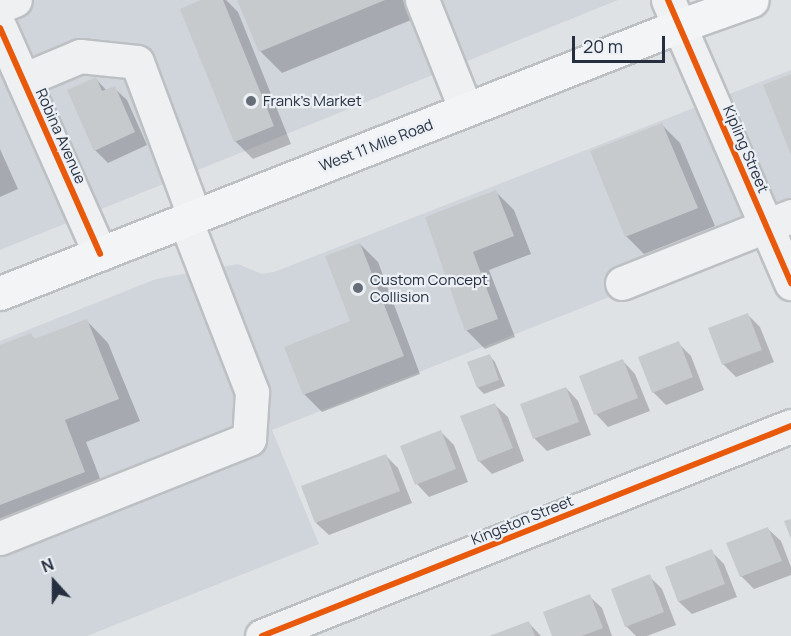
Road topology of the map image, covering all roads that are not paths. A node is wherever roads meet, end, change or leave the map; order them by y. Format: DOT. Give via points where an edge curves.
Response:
graph roads {
  1 [pos="15,0"];
  2 [pos="422,0"];
  3 [pos="752,0"];
  4 [pos="0,6"];
  5 [pos="673,13"];
  6 [pos="0,28"];
  7 [pos="23,80"];
  8 [pos="466,110"];
  9 [pos="190,217"];
  10 [pos="778,221"];
  11 [pos="100,254"];
  12 [pos="622,283"];
  13 [pos="791,283"];
  14 [pos="0,293"];
  15 [pos="791,426"];
  16 [pos="0,538"];
  17 [pos="262,636"];
  1 -- 4 [label="street"];
  2 -- 8 [label="street"];
  3 -- 5 [label="main road, West 11 Mile Road"];
  5 -- 8 [label="main road, West 11 Mile Road"];
  5 -- 10 [label="street, Kipling Street"];
  6 -- 7 [label="street, Robina Avenue"];
  7 -- 9 [label="street" via="80,56 137,62"];
  7 -- 11 [label="street, Robina Avenue"];
  8 -- 9 [label="main road, West 11 Mile Road"];
  9 -- 11 [label="main road, West 11 Mile Road"];
  9 -- 16 [label="street" via="252,392 249,440"];
  10 -- 12 [label="street"];
  10 -- 13 [label="street, Kipling Street"];
  11 -- 14 [label="main road, West 11 Mile Road"];
  15 -- 17 [label="street, Kingston Street"];
}
